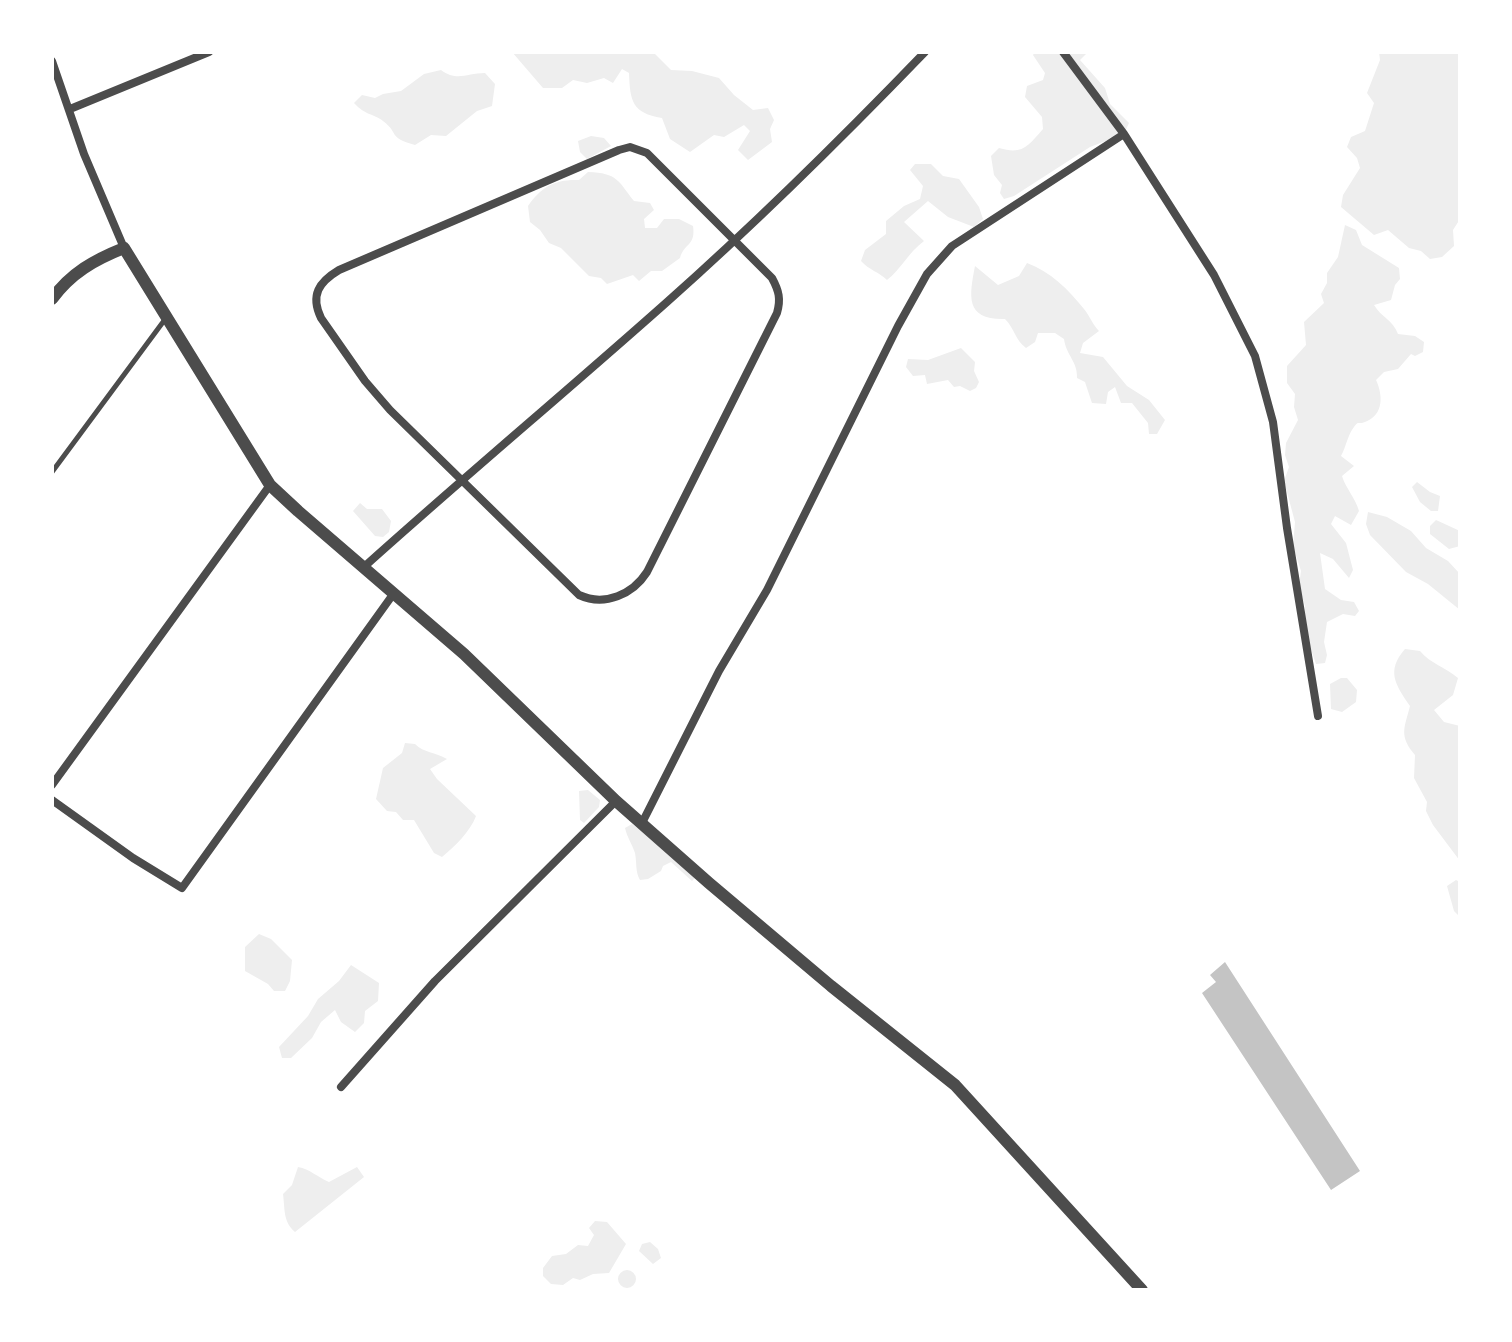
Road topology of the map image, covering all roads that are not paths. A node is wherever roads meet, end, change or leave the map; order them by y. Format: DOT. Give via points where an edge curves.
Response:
graph roads {
  1 [pos="209,52"];
  2 [pos="925,52"];
  3 [pos="1063,52"];
  4 [pos="52,61"];
  5 [pos="70,109"];
  6 [pos="1124,134"];
  7 [pos="733,239"];
  8 [pos="124,248"];
  9 [pos="52,299"];
  10 [pos="167,317"];
  11 [pos="52,472"];
  12 [pos="460,480"];
  13 [pos="270,485"];
  14 [pos="364,567"];
  15 [pos="394,593"];
  16 [pos="1318,716"];
  17 [pos="52,785"];
  18 [pos="52,800"];
  19 [pos="616,801"];
  20 [pos="642,823"];
  21 [pos="341,1087"];
  22 [pos="1142,1290"];
  1 -- 5 [label="street"];
  2 -- 7 [label="street"];
  3 -- 6 [label="street"];
  4 -- 5 [label="street"];
  5 -- 8 [label="street"];
  6 -- 16 [label="street" via="1214,275 1263,381"];
  6 -- 20 [label="street" via="952,246 927,274"];
  7 -- 12 [label="street"];
  7 -- 12 [label="street" via="772,278 779,290 777,313 635,589 593,599 579,595"];
  7 -- 12 [label="street" via="647,153 630,147 339,270 323,282 316,295 317,309 345,354 390,410"];
  8 -- 9 [label="street" via="81,268"];
  8 -- 10 [label="street"];
  10 -- 11 [label="lane"];
  10 -- 13 [label="street"];
  12 -- 14 [label="street"];
  13 -- 14 [label="street"];
  13 -- 17 [label="street"];
  14 -- 15 [label="street"];
  15 -- 18 [label="street" via="182,888"];
  15 -- 19 [label="street"];
  19 -- 20 [label="street"];
  19 -- 21 [label="street" via="435,981"];
  20 -- 22 [label="street" via="955,1085"];
}
